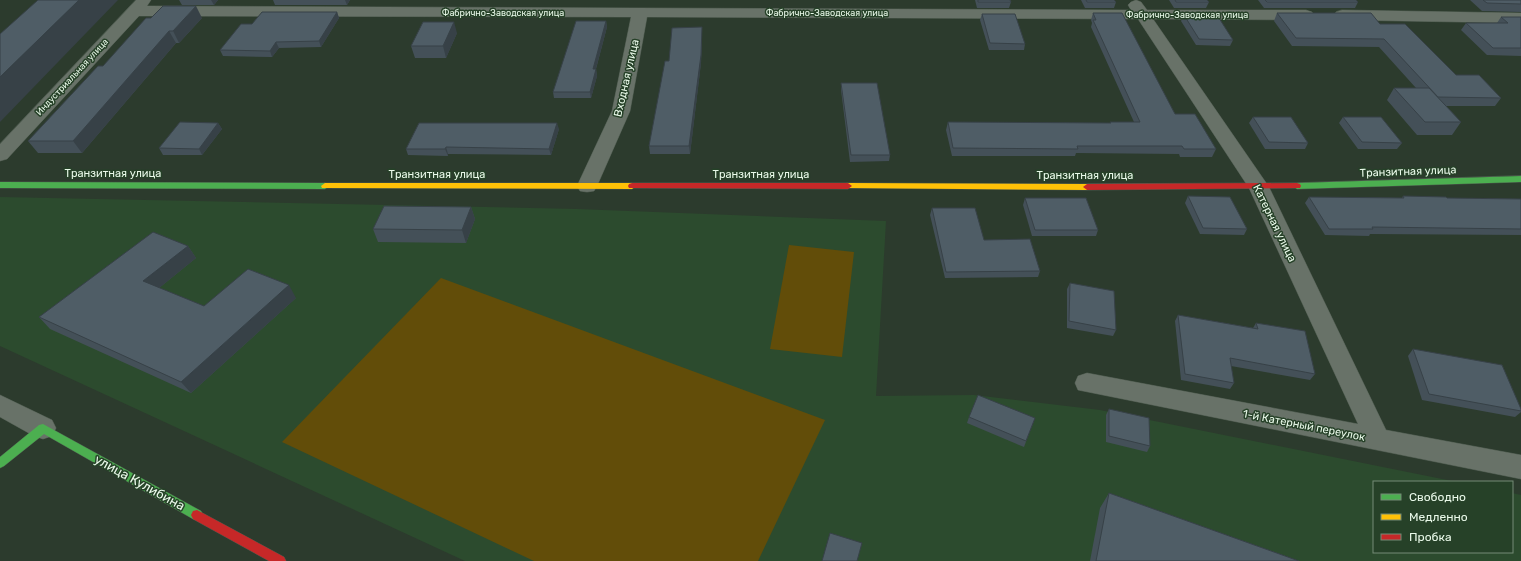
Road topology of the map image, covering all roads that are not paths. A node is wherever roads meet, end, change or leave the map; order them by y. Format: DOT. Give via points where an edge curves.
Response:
graph roads {
  1 [pos="1374,0"];
  2 [pos="140,6"];
  3 [pos="329,6"];
  4 [pos="518,6"];
  5 [pos="794,7"];
  6 [pos="957,7"];
  7 [pos="1138,7"];
  8 [pos="640,13"];
  9 [pos="1389,15"];
  10 [pos="1521,18"];
  11 [pos="0,155"];
  12 [pos="1521,179"];
  13 [pos="0,185"];
  14 [pos="587,186"];
  15 [pos="1259,187"];
  16 [pos="1087,383"];
  17 [pos="0,405"];
  18 [pos="43,428"];
  19 [pos="1378,440"];
  20 [pos="0,463"];
  21 [pos="1521,467"];
  22 [pos="280,561"];
  1 -- 9 [label="street"];
  2 -- 3 [label="street, Фабрично-Заводская улица"];
  2 -- 11 [label="street, Индустриальная улица"];
  3 -- 4 [label="street, Фабрично-Заводская улица"];
  4 -- 8 [label="street, Фабрично-Заводская улица"];
  5 -- 6 [label="street, Фабрично-Заводская улица"];
  5 -- 8 [label="street, Фабрично-Заводская улица"];
  6 -- 7 [label="street, Фабрично-Заводская улица"];
  7 -- 9 [label="street, Фабрично-Заводская улица" via="1321,15"];
  7 -- 15 [label="street, Катерная улица"];
  8 -- 14 [label="street, Входная улица" via="620,111"];
  9 -- 10 [label="street, Фабрично-Заводская улица"];
  12 -- 15 [label="street, Транзитная улица"];
  13 -- 14 [label="street, Транзитная улица"];
  14 -- 15 [label="street, Транзитная улица"];
  15 -- 19 [label="street, Катерная улица"];
  16 -- 19 [label="street, 1-й Катерный переулок"];
  17 -- 18 [label="street, улица Кулибина"];
  18 -- 20 [label="street"];
  18 -- 22 [label="street, улица Кулибина"];
  19 -- 21 [label="street, 1-й Катерный переулок"];
}
